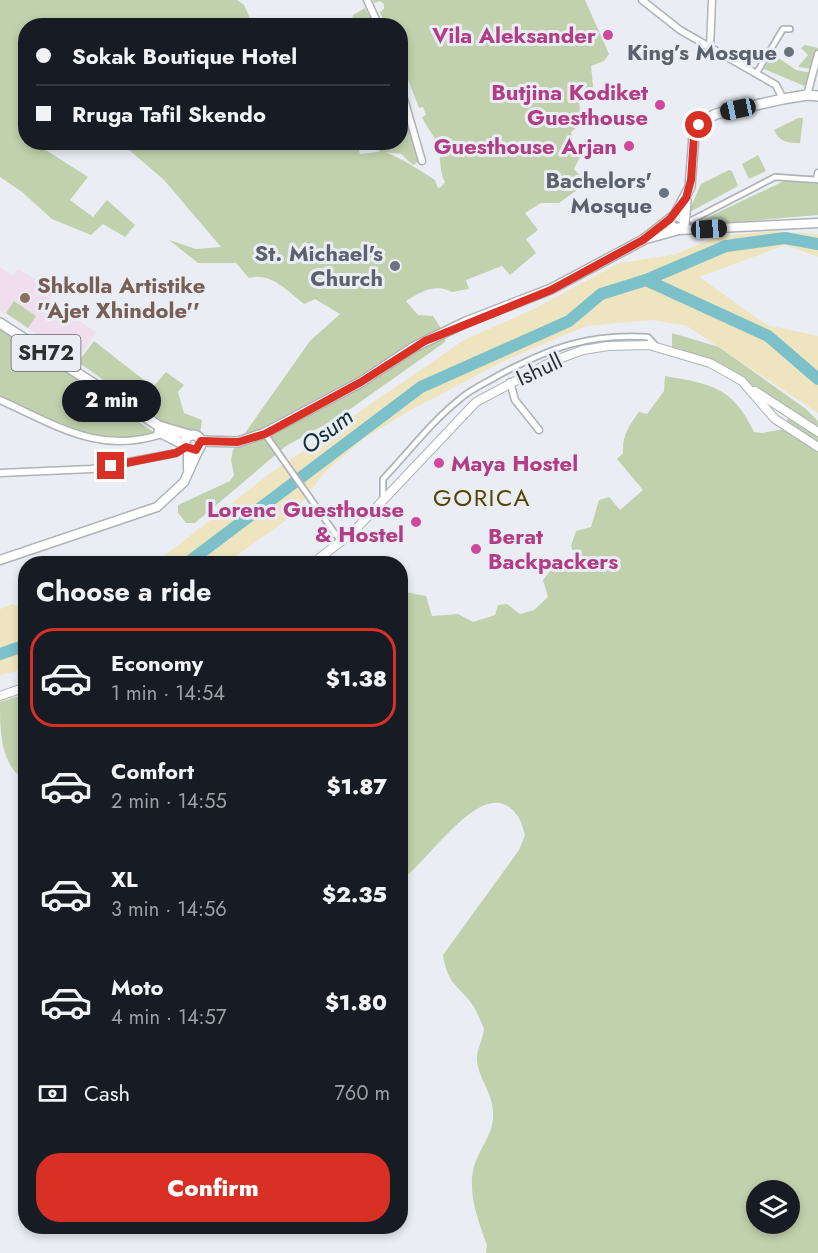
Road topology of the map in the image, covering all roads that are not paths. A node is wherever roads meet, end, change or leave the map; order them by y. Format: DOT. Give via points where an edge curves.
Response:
graph roads {
  1 [pos="367,0"];
  2 [pos="642,0"];
  3 [pos="712,0"];
  4 [pos="375,18"];
  5 [pos="790,29"];
  6 [pos="710,48"];
  7 [pos="818,54"];
  8 [pos="756,74"];
  9 [pos="807,94"];
  10 [pos="818,96"];
  11 [pos="783,99"];
  12 [pos="408,113"];
  13 [pos="422,161"];
  14 [pos="818,177"];
  15 [pos="686,198"];
  16 [pos="672,217"];
  17 [pos="689,220"];
  18 [pos="818,223"];
  19 [pos="677,230"];
  20 [pos="643,240"];
  21 [pos="0,323"];
  22 [pos="658,348"];
  23 [pos="510,382"];
  24 [pos="91,383"];
  25 [pos="751,389"];
  26 [pos="0,400"];
  27 [pos="539,430"];
  28 [pos="818,432"];
  29 [pos="162,434"];
  30 [pos="265,434"];
  31 [pos="189,435"];
  32 [pos="200,445"];
  33 [pos="186,447"];
  34 [pos="818,447"];
  35 [pos="0,473"];
  36 [pos="188,475"];
  37 [pos="384,500"];
  38 [pos="341,542"];
  39 [pos="323,556"];
  40 [pos="0,560"];
  41 [pos="18,690"];
  42 [pos="0,696"];
  1 -- 4 [label="street"];
  2 -- 6 [label="street" via="669,23"];
  3 -- 6 [label="street"];
  5 -- 8 [label="street" via="783,29"];
  6 -- 8 [label="street"];
  7 -- 9 [label="street"];
  8 -- 11 [label="street" via="776,85"];
  9 -- 10 [label="main road, SH72"];
  9 -- 11 [label="main road, SH72"];
  11 -- 15 [label="main road, SH72" via="716,114 701,123 694,136"];
  12 -- 13 [label="street"];
  14 -- 17 [label="street" via="775,177"];
  15 -- 16 [label="main road, SH72"];
  15 -- 17 [label="main road, SH72"];
  16 -- 17 [label="main road"];
  16 -- 19 [label="main road" via="671,226"];
  16 -- 20 [label="main road, SH72"];
  17 -- 18 [label="main road" via="709,229"];
  17 -- 19 [label="main road, SH72"];
  19 -- 20 [label="main road, SH72"];
  20 -- 30 [label="main road, SH72" via="551,290 419,344 361,382"];
  21 -- 24 [label="main road, SH72"];
  22 -- 23 [label="street, Ishull" via="624,345 583,350"];
  22 -- 25 [label="street, Ishull" via="725,369"];
  22 -- 37 [label="street" via="648,337 584,339 553,349 483,384 460,399 384,479"];
  23 -- 27 [label="street" via="515,400"];
  23 -- 37 [label="street, Ishull" via="472,405"];
  24 -- 29 [label="main road, SH72" via="101,394"];
  24 -- 31 [label="main road, SH72" via="159,426"];
  25 -- 28 [label="street"];
  25 -- 34 [label="street, Ishull" via="776,419"];
  26 -- 29 [label="street" via="98,441 142,440"];
  29 -- 33 [label="main road, SH72"];
  30 -- 32 [label="main road, SH72"];
  30 -- 38 [label="street"];
  31 -- 32 [label="main road, SH72" via="196,435"];
  31 -- 33 [label="main road"];
  32 -- 33 [label="main road, SH72"];
  32 -- 36 [label="main road"];
  33 -- 35 [label="street" via="176,453 91,470"];
  33 -- 36 [label="main road"];
  36 -- 40 [label="main road" via="157,507"];
  37 -- 38 [label="street, Ishull"];
  38 -- 39 [label="street, Ishull"];
  41 -- 42 [label="street"];
}
